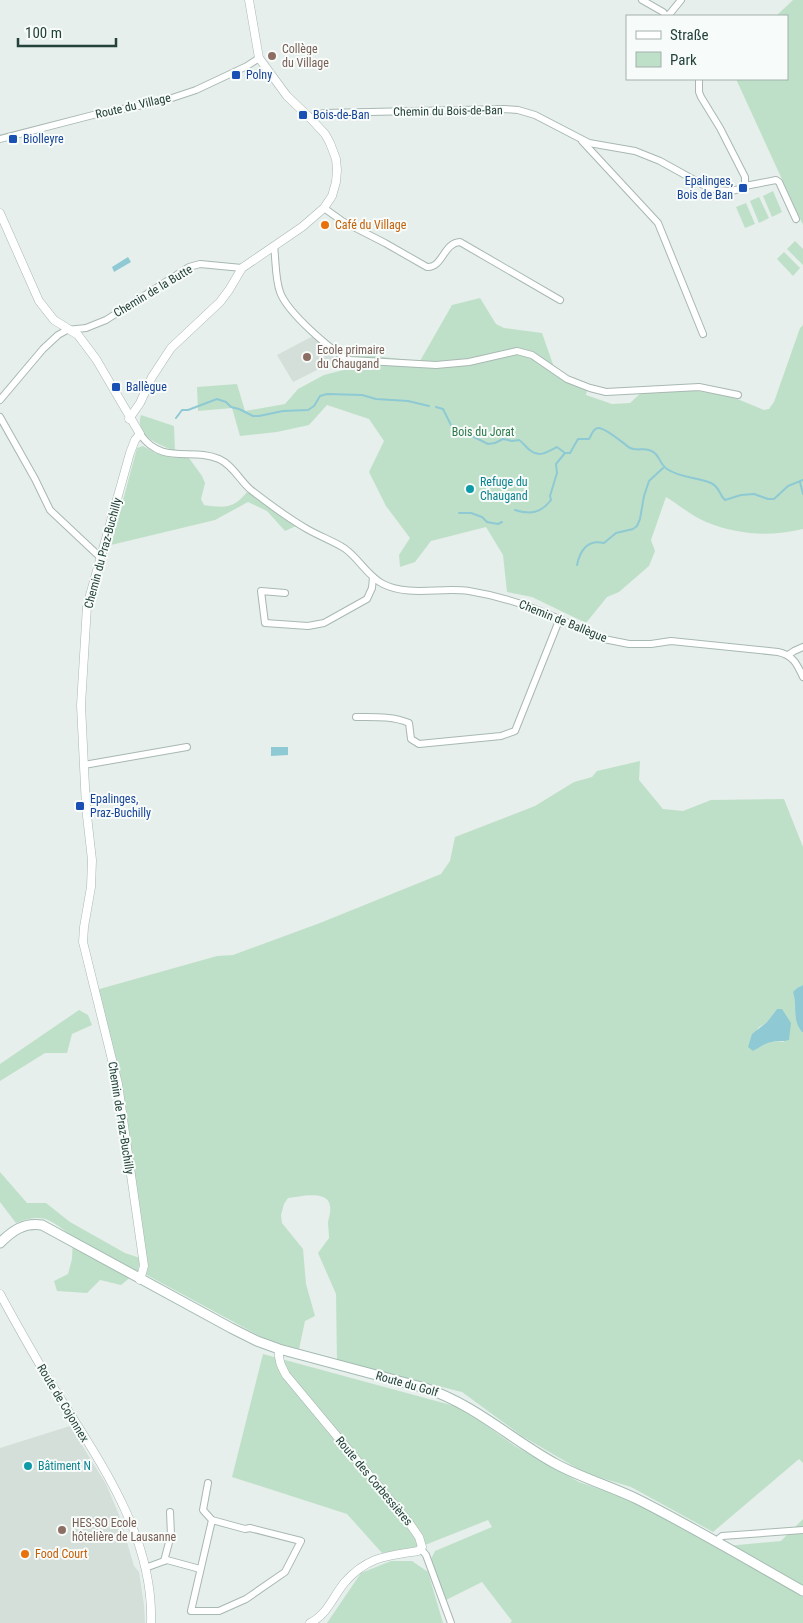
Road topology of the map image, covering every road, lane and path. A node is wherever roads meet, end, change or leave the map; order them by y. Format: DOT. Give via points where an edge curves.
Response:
graph roads {
  1 [pos="249,0"];
  2 [pos="642,0"];
  3 [pos="681,0"];
  4 [pos="666,15"];
  5 [pos="668,15"];
  6 [pos="259,58"];
  7 [pos="699,80"];
  8 [pos="311,118"];
  9 [pos="580,138"];
  10 [pos="0,139"];
  11 [pos="745,186"];
  12 [pos="324,208"];
  13 [pos="0,213"];
  14 [pos="796,220"];
  15 [pos="274,246"];
  16 [pos="242,268"];
  17 [pos="560,300"];
  18 [pos="67,330"];
  19 [pos="703,334"];
  20 [pos="738,395"];
  21 [pos="0,400"];
  22 [pos="0,417"];
  23 [pos="129,419"];
  24 [pos="140,434"];
  25 [pos="100,557"];
  26 [pos="373,577"];
  27 [pos="285,593"];
  28 [pos="560,618"];
  29 [pos="803,647"];
  30 [pos="788,655"];
  31 [pos="803,677"];
  32 [pos="356,717"];
  33 [pos="187,747"];
  34 [pos="84,765"];
  35 [pos="90,898"];
  36 [pos="0,1243"];
  37 [pos="140,1280"];
  38 [pos="0,1294"];
  39 [pos="279,1349"];
  40 [pos="208,1483"];
  41 [pos="170,1512"];
  42 [pos="212,1520"];
  43 [pos="803,1530"];
  44 [pos="715,1542"];
  45 [pos="421,1549"];
  46 [pos="164,1561"];
  47 [pos="145,1568"];
  48 [pos="200,1569"];
  49 [pos="803,1591"];
  50 [pos="151,1623"];
  51 [pos="310,1623"];
  52 [pos="451,1623"];
  1 -- 6 [label="street"];
  2 -- 4 [label="street"];
  3 -- 5 [label="street"];
  6 -- 8 [label="street" via="287,96"];
  6 -- 10 [label="street, Route du Village" via="196,90 163,101"];
  7 -- 11 [label="street" via="700,97 741,169"];
  8 -- 9 [label="street, Chemin du Bois-de-Ban" via="325,113 518,110"];
  8 -- 12 [label="street" via="325,134 336,159 336,182"];
  9 -- 11 [label="street, Chemin du Bois-de-Ban" via="598,145 635,151 717,190 736,190"];
  9 -- 19 [label="street, Chemin du Bois-de-Ban" via="658,223"];
  11 -- 14 [label="street, Chemin du Bois-de-Ban" via="778,180"];
  12 -- 15 [label="street"];
  12 -- 17 [label="street" via="427,267 436,264 454,242 460,242"];
  13 -- 18 [label="street, Chemin de Ballègue" via="39,301"];
  15 -- 16 [label="street"];
  15 -- 20 [label="street" via="278,286 286,303 308,328 339,355 350,360 436,365 469,362 518,351 532,355 567,378 606,392 699,388"];
  16 -- 18 [label="street, Chemin de la Butte" via="200,264 189,267 106,320 86,328"];
  16 -- 23 [label="street" via="220,302 165,356"];
  18 -- 21 [label="street" via="43,349"];
  18 -- 23 [label="street, Chemin de Ballègue" via="78,335 96,359"];
  22 -- 25 [label="street" via="52,513"];
  23 -- 24 [label="street, Chemin de Ballègue"];
  24 -- 25 [label="street, Chemin du Praz-Buchilly" via="132,446"];
  24 -- 26 [label="street, Chemin de Ballègue" via="150,446 166,452 220,459 258,496 306,528 344,548"];
  25 -- 34 [label="street, Chemin du Praz-Buchilly" via="87,614 81,705"];
  26 -- 27 [label="street" via="371,592 362,602 324,623 308,626 265,623 261,591"];
  26 -- 28 [label="street, Chemin de Ballègue" via="399,590 466,591 490,595 532,606"];
  28 -- 30 [label="street, Chemin de Ballègue" via="614,642 651,644 671,641"];
  28 -- 32 [label="street" via="515,731 501,736 419,744 411,739 409,723 374,716"];
  29 -- 30 [label="street"];
  30 -- 31 [label="street" via="797,663"];
  33 -- 34 [label="street"];
  34 -- 35 [label="street, Chemin du Praz-Buchilly" via="92,860"];
  35 -- 37 [label="street, Chemin de Praz-Buchilly" via="84,926 85,952 118,1084 144,1266"];
  36 -- 37 [label="main road, Route du Golf" via="19,1228 30,1224 42,1225"];
  37 -- 39 [label="main road, Route du Golf" via="242,1334"];
  38 -- 47 [label="street, Route de Cojonnex" via="115,1489 130,1520"];
  39 -- 44 [label="main road, Route du Golf" via="449,1397 555,1464 634,1498"];
  39 -- 45 [label="street, Route des Corbessières" via="281,1367 286,1375 410,1524 421,1542"];
  40 -- 42 [label="street" via="203,1510"];
  41 -- 46 [label="street" via="171,1535"];
  42 -- 48 [label="street"];
  42 -- 48 [label="street" via="301,1542 285,1572 246,1599 219,1611 190,1611"];
  43 -- 44 [label="street" via="722,1536"];
  44 -- 49 [label="main road, Route du Golf"];
  45 -- 51 [label="street" via="385,1556 367,1564 345,1582 323,1615"];
  45 -- 52 [label="street, Route des Corbessières"];
  46 -- 47 [label="street"];
  46 -- 48 [label="street"];
  47 -- 50 [label="street, Route de Cojonnex"];
}
